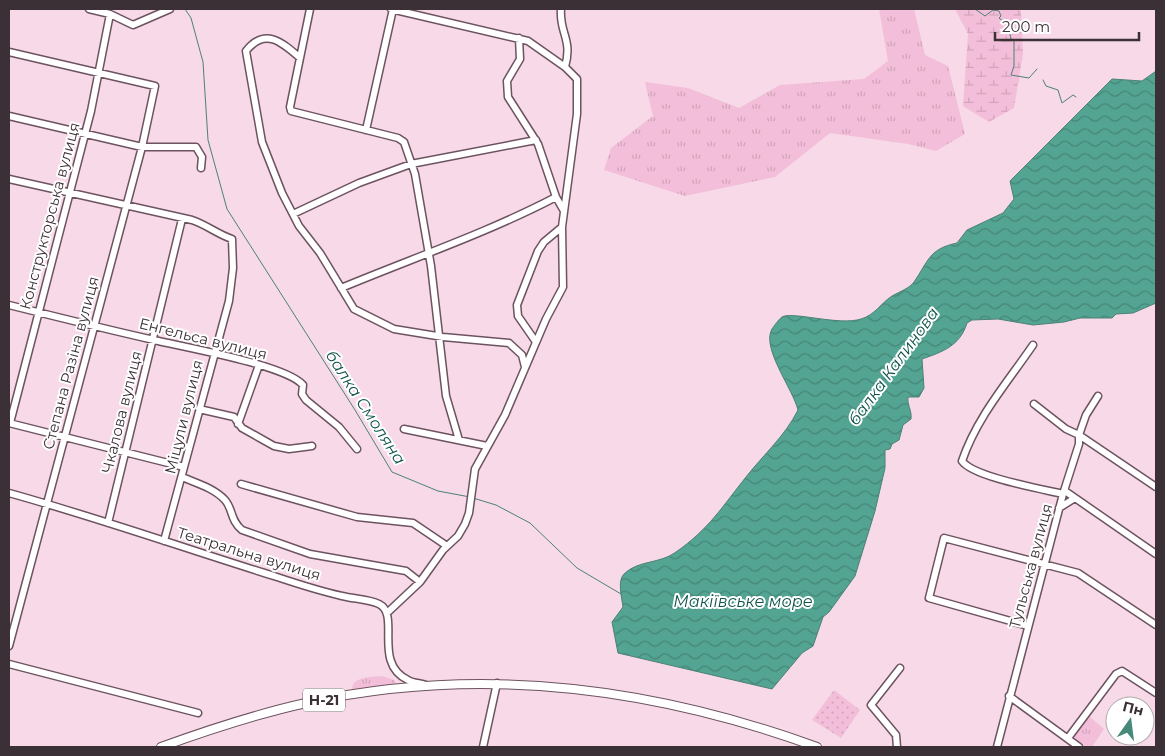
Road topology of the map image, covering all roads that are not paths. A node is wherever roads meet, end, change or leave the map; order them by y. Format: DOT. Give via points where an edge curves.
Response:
graph roads {
  1 [pos="89,9"];
  2 [pos="170,9"];
  3 [pos="310,9"];
  4 [pos="392,9"];
  5 [pos="561,9"];
  6 [pos="110,14"];
  7 [pos="519,38"];
  8 [pos="9,52"];
  9 [pos="300,58"];
  10 [pos="565,67"];
  11 [pos="99,73"];
  12 [pos="9,116"];
  13 [pos="366,130"];
  14 [pos="84,135"];
  15 [pos="536,140"];
  16 [pos="142,147"];
  17 [pos="412,164"];
  18 [pos="200,168"];
  19 [pos="9,180"];
  20 [pos="70,193"];
  21 [pos="556,197"];
  22 [pos="126,207"];
  23 [pos="565,211"];
  24 [pos="293,214"];
  25 [pos="182,219"];
  26 [pos="562,227"];
  27 [pos="428,252"];
  28 [pos="341,288"];
  29 [pos="9,305"];
  30 [pos="38,313"];
  31 [pos="94,326"];
  32 [pos="439,336"];
  33 [pos="153,340"];
  34 [pos="536,342"];
  35 [pos="1033,345"];
  36 [pos="214,353"];
  37 [pos="259,365"];
  38 [pos="526,368"];
  39 [pos="1098,396"];
  40 [pos="1034,404"];
  41 [pos="199,409"];
  42 [pos="10,423"];
  43 [pos="238,424"];
  44 [pos="404,429"];
  45 [pos="1079,435"];
  46 [pos="64,437"];
  47 [pos="459,440"];
  48 [pos="312,446"];
  49 [pos="487,446"];
  50 [pos="357,448"];
  51 [pos="125,452"];
  52 [pos="184,467"];
  53 [pos="182,477"];
  54 [pos="241,484"];
  55 [pos="1156,487"];
  56 [pos="9,492"];
  57 [pos="1064,493"];
  58 [pos="1075,498"];
  59 [pos="46,503"];
  60 [pos="1059,508"];
  61 [pos="108,523"];
  62 [pos="164,541"];
  63 [pos="447,546"];
  64 [pos="1156,554"];
  65 [pos="1045,564"];
  66 [pos="420,582"];
  67 [pos="387,613"];
  68 [pos="1156,625"];
  69 [pos="1028,626"];
  70 [pos="9,646"];
  71 [pos="9,664"];
  72 [pos="900,668"];
  73 [pos="497,683"];
  74 [pos="427,685"];
  75 [pos="1156,693"];
  76 [pos="1009,696"];
  77 [pos="198,713"];
  78 [pos="1068,738"];
  79 [pos="161,747"];
  80 [pos="483,747"];
  81 [pos="817,747"];
  82 [pos="897,747"];
  83 [pos="997,747"];
  84 [pos="1079,747"];
  1 -- 6 [label="street"];
  2 -- 6 [label="street" via="133,25"];
  3 -- 9 [label="street"];
  4 -- 7 [label="street"];
  4 -- 13 [label="street"];
  5 -- 10 [label="street" via="562,27 569,46"];
  6 -- 11 [label="street, Конструкторська вулиця"];
  7 -- 10 [label="street"];
  7 -- 15 [label="street" via="520,59 507,81 508,97"];
  8 -- 11 [label="street"];
  9 -- 13 [label="street" via="290,111"];
  9 -- 24 [label="street" via="285,44 272,39 257,41 246,51 262,142"];
  10 -- 23 [label="street" via="577,79 577,114"];
  11 -- 14 [label="street, Конструкторська вулиця"];
  11 -- 16 [label="street, Степана Разіна вулиця" via="155,86"];
  12 -- 14 [label="street"];
  13 -- 17 [label="street" via="404,142"];
  14 -- 16 [label="street"];
  14 -- 20 [label="street, Конструкторська вулиця"];
  15 -- 17 [label="street"];
  15 -- 21 [label="street"];
  16 -- 18 [label="street" via="196,148 202,158"];
  16 -- 22 [label="street, Степана Разіна вулиця"];
  17 -- 24 [label="street" via="359,183"];
  17 -- 27 [label="street"];
  19 -- 20 [label="street"];
  20 -- 22 [label="street"];
  20 -- 30 [label="street, Конструкторська вулиця"];
  21 -- 23 [label="street"];
  21 -- 27 [label="street" via="486,230"];
  22 -- 25 [label="street"];
  22 -- 31 [label="street, Степана Разіна вулиця"];
  23 -- 26 [label="street"];
  24 -- 28 [label="street"];
  25 -- 33 [label="street, Чкалова вулиця"];
  25 -- 36 [label="street, Міцули вулиця" via="206,224 218,234 232,239 234,268 229,301"];
  26 -- 34 [label="street" via="563,287"];
  26 -- 34 [label="street" via="538,251 517,305 518,316"];
  27 -- 28 [label="street"];
  27 -- 32 [label="street"];
  28 -- 32 [label="street" via="354,309 394,329"];
  29 -- 30 [label="street, Енгельса вулиця"];
  30 -- 31 [label="street, Енгельса вулиця"];
  30 -- 42 [label="street, Конструкторська вулиця"];
  31 -- 33 [label="street, Енгельса вулиця"];
  31 -- 46 [label="street, Степана Разіна вулиця"];
  32 -- 38 [label="street" via="509,343 522,355"];
  32 -- 47 [label="street" via="446,396"];
  33 -- 36 [label="street, Енгельса вулиця"];
  33 -- 51 [label="street, Чкалова вулиця"];
  34 -- 38 [label="street"];
  35 -- 57 [label="street" via="987,407 970,436 962,461 966,468 995,478"];
  36 -- 37 [label="street, Енгельса вулиця"];
  36 -- 41 [label="street, Міцули вулиця"];
  37 -- 43 [label="street"];
  37 -- 50 [label="street, Енгельса вулиця" via="300,382 306,400 339,427"];
  38 -- 49 [label="street"];
  39 -- 45 [label="street, Тульська вулиця"];
  40 -- 45 [label="street"];
  41 -- 43 [label="street" via="234,418"];
  41 -- 52 [label="street, Міцули вулиця"];
  42 -- 46 [label="street"];
  43 -- 48 [label="street" via="274,446 289,449"];
  44 -- 47 [label="street"];
  45 -- 55 [label="street"];
  45 -- 57 [label="street, Тульська вулиця"];
  46 -- 51 [label="street"];
  46 -- 59 [label="street, Степана Разіна вулиця"];
  47 -- 49 [label="street"];
  49 -- 63 [label="street" via="475,469 465,524"];
  51 -- 52 [label="street"];
  51 -- 61 [label="street, Чкалова вулиця"];
  52 -- 53 [label="street, Міцули вулиця"];
  53 -- 62 [label="street, Міцули вулиця"];
  53 -- 66 [label="street" via="225,500 234,523 251,534 322,557 406,571"];
  54 -- 63 [label="street" via="357,517 413,522"];
  56 -- 59 [label="street, Театральна вулиця"];
  57 -- 58 [label="street"];
  57 -- 60 [label="street, Тульська вулиця"];
  58 -- 60 [label="street"];
  58 -- 64 [label="street"];
  59 -- 61 [label="street, Театральна вулиця"];
  59 -- 70 [label="street, Степана Разіна вулиця"];
  60 -- 65 [label="street, Тульська вулиця"];
  61 -- 62 [label="street, Театральна вулиця"];
  62 -- 67 [label="street, Театральна вулиця" via="330,593 374,602 383,606"];
  63 -- 66 [label="street"];
  65 -- 68 [label="street" via="1078,573"];
  65 -- 69 [label="street, Тульська вулиця"];
  65 -- 69 [label="street" via="944,538 929,598"];
  66 -- 67 [label="street"];
  67 -- 74 [label="street" via="390,662 408,680"];
  69 -- 76 [label="street, Тульська вулиця"];
  71 -- 77 [label="street"];
  72 -- 82 [label="street" via="872,705 896,735"];
  73 -- 74 [label="main road, Н-21"];
  73 -- 80 [label="street"];
  73 -- 81 [label="main road, Н-21" via="574,688 656,700 729,718"];
  74 -- 79 [label="main road, Н-21" via="306,703"];
  75 -- 78 [label="street" via="1122,671 1116,674"];
  76 -- 78 [label="street"];
  76 -- 83 [label="street, Тульська вулиця"];
  78 -- 84 [label="street"];
}
